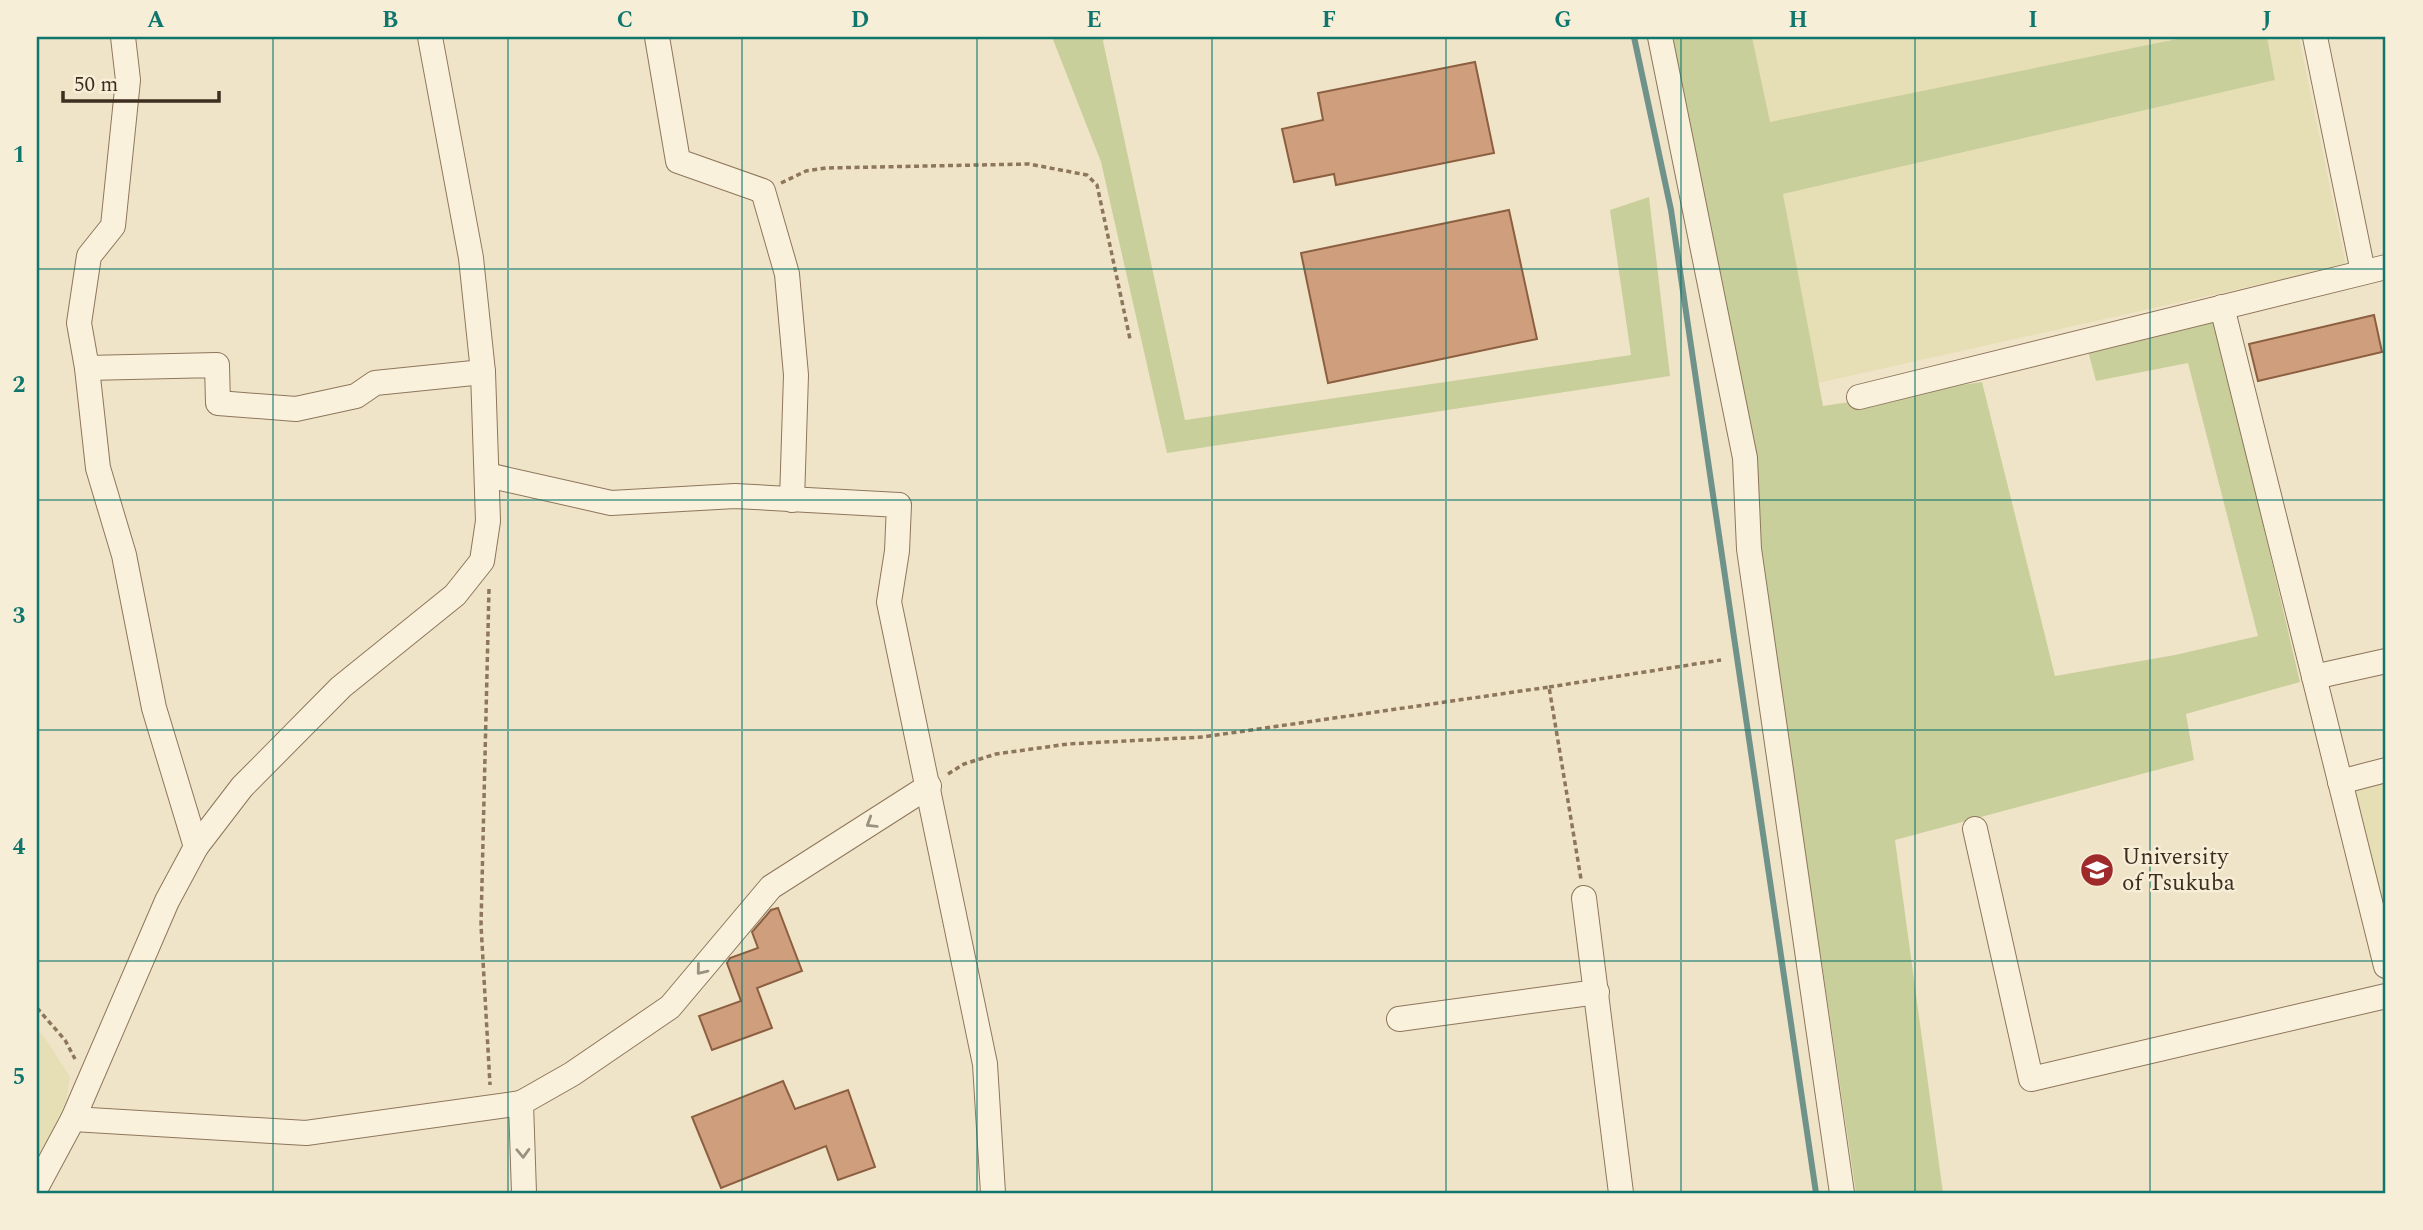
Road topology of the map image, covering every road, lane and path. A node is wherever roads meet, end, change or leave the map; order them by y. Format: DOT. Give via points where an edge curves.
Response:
graph roads {
  1 [pos="123,37"];
  2 [pos="430,37"];
  3 [pos="657,37"];
  4 [pos="1660,37"];
  5 [pos="2315,37"];
  6 [pos="763,191"];
  7 [pos="2375,269"];
  8 [pos="2221,307"];
  9 [pos="1130,339"];
  10 [pos="88,368"];
  11 [pos="483,372"];
  12 [pos="1859,397"];
  13 [pos="487,475"];
  14 [pos="792,500"];
  15 [pos="473,572"];
  16 [pos="1721,660"];
  17 [pos="2386,660"];
  18 [pos="2314,677"];
  19 [pos="1549,687"];
  20 [pos="2386,770"];
  21 [pos="2340,782"];
  22 [pos="929,786"];
  23 [pos="1975,829"];
  24 [pos="196,847"];
  25 [pos="1584,898"];
  26 [pos="2386,966"];
  27 [pos="1597,992"];
  28 [pos="2386,996"];
  29 [pos="37,1008"];
  30 [pos="1399,1019"];
  31 [pos="86,1083"];
  32 [pos="521,1103"];
  33 [pos="491,1107"];
  34 [pos="73,1119"];
  35 [pos="37,1186"];
  36 [pos="524,1193"];
  37 [pos="993,1193"];
  38 [pos="1621,1193"];
  39 [pos="1842,1193"];
  1 -- 10 [label="street" via="128,80 113,226 89,256 79,323"];
  2 -- 11 [label="street" via="471,258"];
  3 -- 6 [label="street" via="678,161"];
  4 -- 39 [label="street" via="1745,458 1749,549"];
  5 -- 7 [label="street"];
  6 -- 9 [label="path" via="806,171 825,168 1029,164 1087,175 1097,185"];
  6 -- 14 [label="street" via="787,274 791,312 796,375"];
  7 -- 8 [label="street"];
  8 -- 12 [label="street"];
  8 -- 18 [label="street"];
  10 -- 11 [label="street" via="217,365 218,403 296,409 356,396 374,383"];
  10 -- 24 [label="street" via="98,468 124,555 154,708"];
  11 -- 13 [label="street"];
  13 -- 14 [label="street" via="611,503 735,496"];
  13 -- 15 [label="street" via="488,521 482,561"];
  14 -- 22 [label="street" via="899,505 889,603"];
  15 -- 24 [label="street" via="455,595 341,687 242,787"];
  15 -- 33 [label="path" via="489,589 481,925"];
  16 -- 19 [label="path"];
  17 -- 18 [label="street"];
  18 -- 21 [label="street"];
  19 -- 22 [label="path" via="1203,737 1068,744 996,754 964,764"];
  19 -- 25 [label="path"];
  20 -- 21 [label="street"];
  21 -- 26 [label="street"];
  22 -- 32 [label="street, one-way" via="771,887 670,1007"];
  22 -- 37 [label="street" via="985,1064"];
  23 -- 28 [label="street" via="2031,1079"];
  24 -- 31 [label="street"];
  25 -- 27 [label="street"];
  27 -- 30 [label="street"];
  27 -- 38 [label="street"];
  29 -- 31 [label="path" via="65,1040"];
  31 -- 34 [label="street"];
  32 -- 33 [label="street"];
  32 -- 36 [label="street, one-way"];
  33 -- 34 [label="street" via="306,1133"];
  34 -- 35 [label="street"];
}
